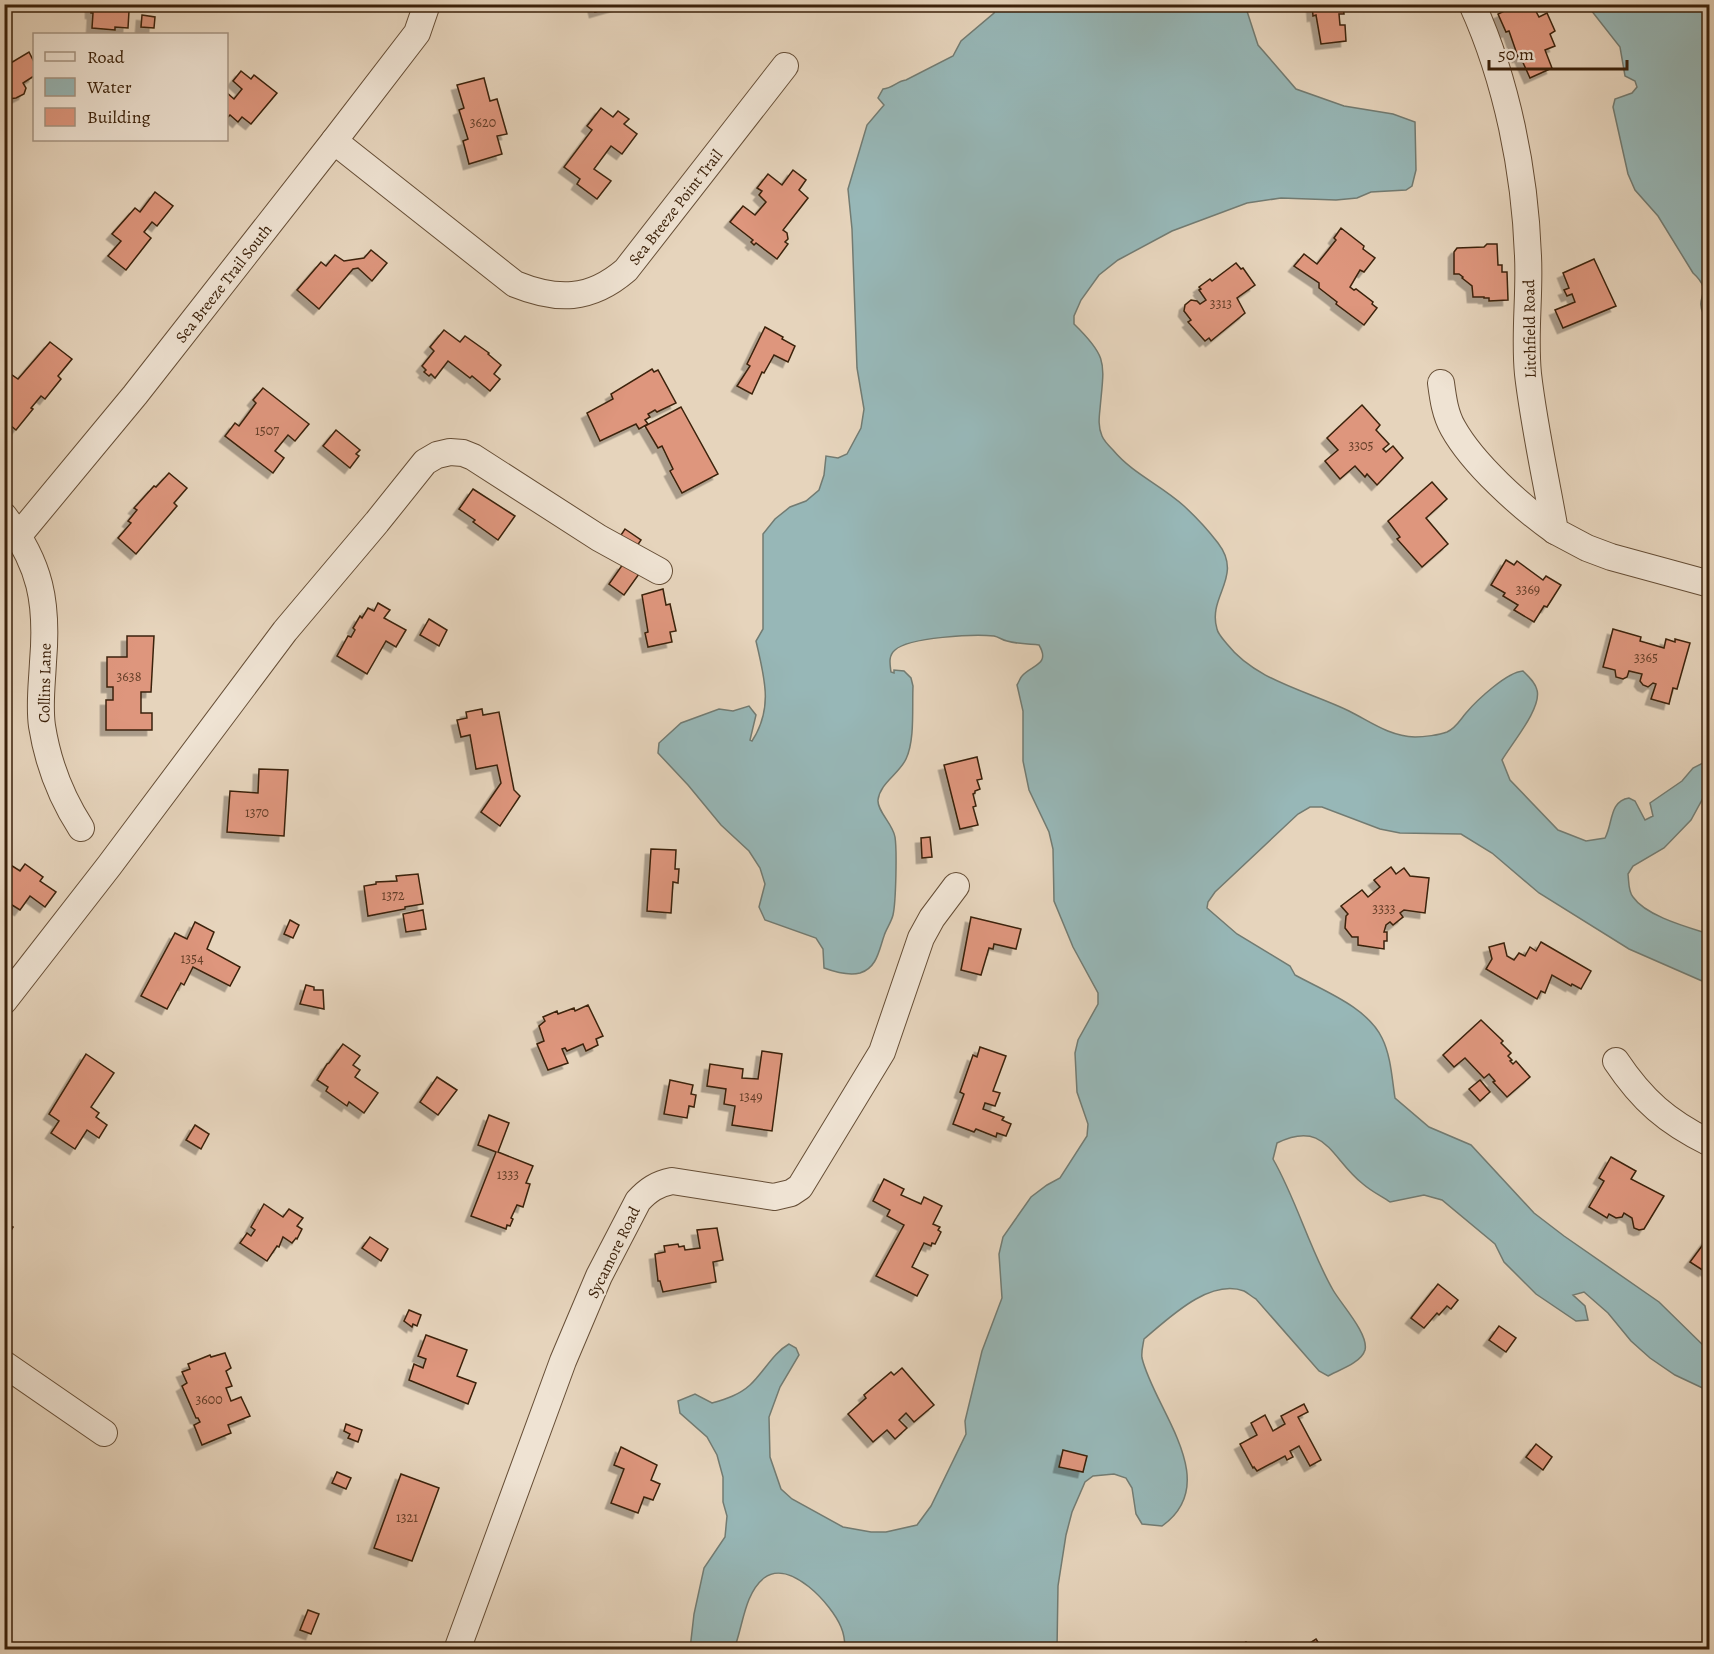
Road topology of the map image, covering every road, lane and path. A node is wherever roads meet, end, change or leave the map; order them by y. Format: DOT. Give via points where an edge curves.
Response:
graph roads {
  1 [pos="427,4"];
  2 [pos="1472,4"];
  3 [pos="785,66"];
  4 [pos="334,141"];
  5 [pos="1441,383"];
  6 [pos="12,525"];
  7 [pos="1555,531"];
  8 [pos="659,571"];
  9 [pos="1710,584"];
  10 [pos="81,828"];
  11 [pos="956,886"];
  12 [pos="4,1001"];
  13 [pos="1616,1060"];
  14 [pos="1710,1143"];
  15 [pos="4,1364"];
  16 [pos="104,1433"];
  17 [pos="457,1650"];
  1 -- 4 [label="street, Sea Breeze Trail South" via="417,33"];
  2 -- 7 [label="street, Litchfield Road" via="1496,66 1517,151 1526,209 1528,374"];
  3 -- 4 [label="street, Sea Breeze Point Trail" via="626,270 603,286 569,296 537,293 515,284"];
  4 -- 6 [label="street, Sea Breeze Trail South" via="135,395"];
  5 -- 7 [label="street" via="1444,405 1464,445 1513,497"];
  6 -- 10 [label="street, Collins Lane" via="33,561 41,587 45,622 40,700 48,758 59,789"];
  7 -- 9 [label="street" via="1611,557"];
  8 -- 12 [label="street" via="473,457 450,452 425,462 285,631"];
  11 -- 17 [label="street, Sycamore Road" via="921,938 882,1052 800,1187 774,1197 672,1181 658,1184 638,1202 563,1361"];
  13 -- 14 [label="street" via="1647,1101 1669,1120"];
  15 -- 16 [label="street"];
}
